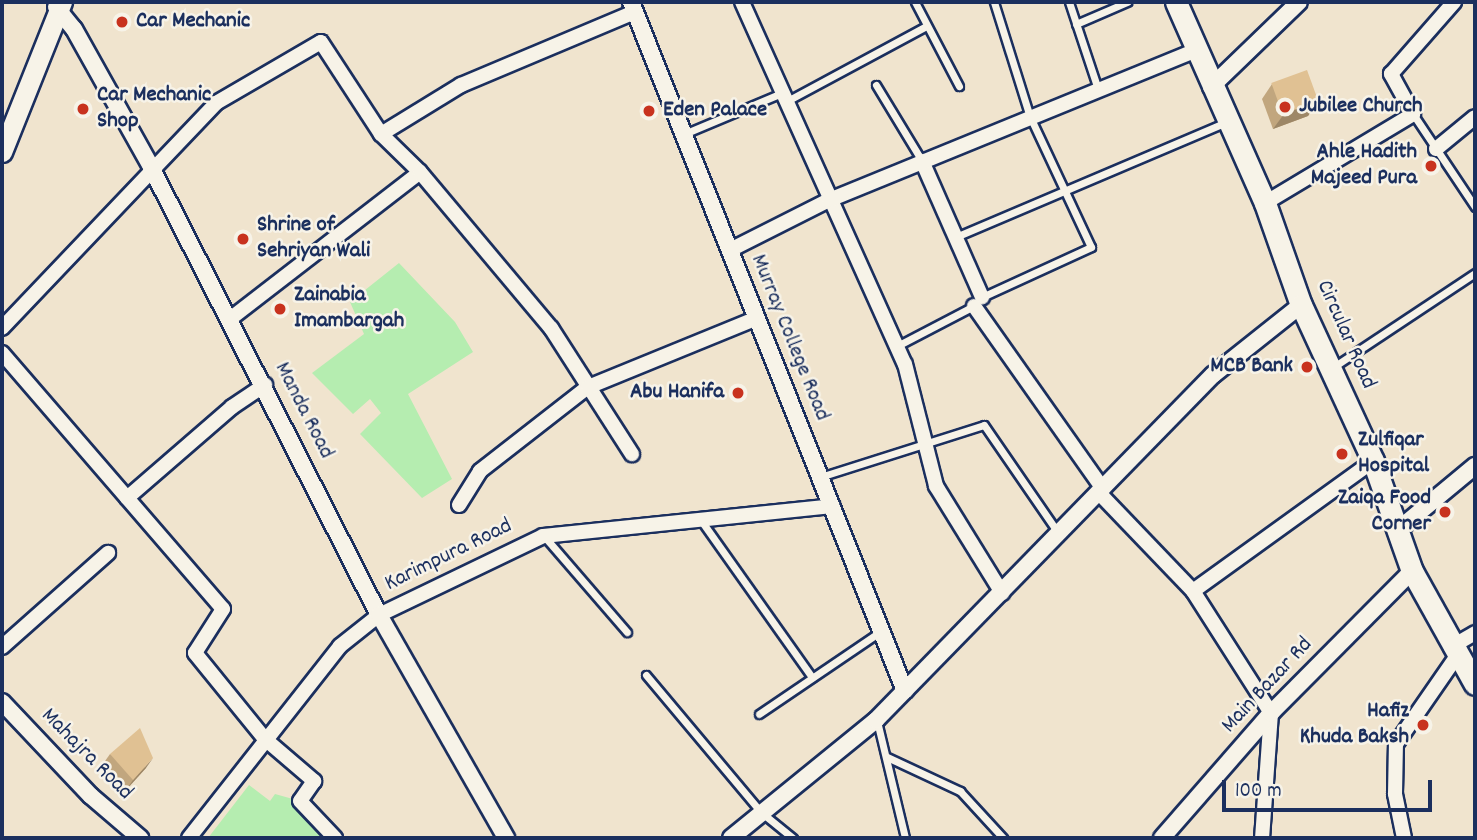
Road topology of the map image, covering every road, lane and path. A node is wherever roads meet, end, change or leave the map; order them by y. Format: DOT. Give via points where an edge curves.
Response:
graph roads {
  1 [pos="742,2"];
  2 [pos="915,2"];
  3 [pos="994,2"];
  4 [pos="1069,2"];
  5 [pos="1127,2"];
  6 [pos="1176,2"];
  7 [pos="1299,2"];
  8 [pos="1454,2"];
  9 [pos="59,5"];
  10 [pos="633,7"];
  11 [pos="1076,24"];
  12 [pos="926,26"];
  13 [pos="1196,50"];
  14 [pos="876,85"];
  15 [pos="959,86"];
  16 [pos="1211,87"];
  17 [pos="1098,89"];
  18 [pos="784,97"];
  19 [pos="1413,114"];
  20 [pos="1031,117"];
  21 [pos="1475,117"];
  22 [pos="1226,122"];
  23 [pos="381,134"];
  24 [pos="683,134"];
  25 [pos="2,135"];
  26 [pos="1436,149"];
  27 [pos="2,152"];
  28 [pos="922,161"];
  29 [pos="151,167"];
  30 [pos="420,172"];
  31 [pos="1063,191"];
  32 [pos="829,200"];
  33 [pos="1265,203"];
  34 [pos="1475,207"];
  35 [pos="958,236"];
  36 [pos="730,250"];
  37 [pos="1475,273"];
  38 [pos="978,302"];
  39 [pos="1301,305"];
  40 [pos="757,318"];
  41 [pos="230,319"];
  42 [pos="2,328"];
  43 [pos="897,346"];
  44 [pos="2,354"];
  45 [pos="1332,369"];
  46 [pos="265,385"];
  47 [pos="587,387"];
  48 [pos="926,445"];
  49 [pos="632,454"];
  50 [pos="1373,461"];
  51 [pos="1475,466"];
  52 [pos="820,477"];
  53 [pos="1101,492"];
  54 [pos="127,498"];
  55 [pos="459,505"];
  56 [pos="832,506"];
  57 [pos="699,519"];
  58 [pos="1399,530"];
  59 [pos="1059,535"];
  60 [pos="543,536"];
  61 [pos="108,553"];
  62 [pos="1412,571"];
  63 [pos="1193,591"];
  64 [pos="1002,593"];
  65 [pos="379,615"];
  66 [pos="881,631"];
  67 [pos="627,632"];
  68 [pos="1475,633"];
  69 [pos="2,647"];
  70 [pos="1454,652"];
  71 [pos="646,676"];
  72 [pos="812,677"];
  73 [pos="1475,684"];
  74 [pos="905,691"];
  75 [pos="2,702"];
  76 [pos="1271,713"];
  77 [pos="759,714"];
  78 [pos="876,720"];
  79 [pos="265,739"];
  80 [pos="887,757"];
  81 [pos="762,813"];
  82 [pos="140,838"];
  83 [pos="188,838"];
  84 [pos="335,838"];
  85 [pos="506,838"];
  86 [pos="731,838"];
  87 [pos="793,838"];
  88 [pos="905,838"];
  89 [pos="1003,838"];
  90 [pos="1162,838"];
  91 [pos="1262,838"];
  92 [pos="1404,838"];
  1 -- 18 [label="street"];
  2 -- 12 [label="lane"];
  3 -- 20 [label="lane"];
  4 -- 11 [label="lane"];
  5 -- 11 [label="lane"];
  6 -- 13 [label="main road, Circular Road"];
  7 -- 16 [label="street"];
  8 -- 19 [label="street" via="1391,74"];
  9 -- 25 [label="main road"];
  9 -- 27 [label="main road"];
  9 -- 29 [label="street, Manda Road"];
  10 -- 23 [label="street" via="461,85"];
  10 -- 24 [label="street, Murray College Road"];
  11 -- 17 [label="lane"];
  12 -- 15 [label="lane"];
  12 -- 18 [label="lane"];
  13 -- 16 [label="main road, Circular Road"];
  13 -- 17 [label="street"];
  14 -- 28 [label="lane"];
  16 -- 22 [label="main road, Circular Road"];
  17 -- 20 [label="street"];
  18 -- 24 [label="lane"];
  18 -- 32 [label="street"];
  19 -- 26 [label="lane"];
  19 -- 33 [label="street"];
  20 -- 28 [label="street"];
  20 -- 31 [label="lane"];
  21 -- 26 [label="street"];
  22 -- 31 [label="lane"];
  22 -- 33 [label="main road, Circular Road"];
  23 -- 29 [label="street" via="321,42 216,103"];
  23 -- 30 [label="street"];
  24 -- 36 [label="street, Murray College Road"];
  26 -- 34 [label="lane"];
  28 -- 32 [label="street"];
  28 -- 35 [label="street"];
  29 -- 41 [label="street, Manda Road"];
  29 -- 42 [label="street"];
  30 -- 41 [label="street"];
  30 -- 47 [label="street" via="551,328"];
  31 -- 35 [label="lane"];
  31 -- 38 [label="lane" via="1091,247"];
  32 -- 36 [label="street"];
  32 -- 43 [label="street"];
  33 -- 39 [label="main road, Circular Road"];
  35 -- 38 [label="street"];
  36 -- 40 [label="street, Murray College Road"];
  37 -- 45 [label="lane"];
  38 -- 43 [label="lane"];
  38 -- 53 [label="street"];
  39 -- 45 [label="main road, Circular Road"];
  39 -- 53 [label="street" via="1213,375"];
  40 -- 47 [label="street"];
  40 -- 52 [label="street, Murray College Road"];
  41 -- 46 [label="street, Manda Road"];
  43 -- 48 [label="street"];
  44 -- 54 [label="street"];
  45 -- 50 [label="main road, Circular Road"];
  46 -- 54 [label="street" via="232,407"];
  46 -- 65 [label="street, Manda Road"];
  47 -- 49 [label="street"];
  47 -- 55 [label="street" via="480,471"];
  48 -- 52 [label="lane"];
  48 -- 59 [label="lane" via="984,425"];
  48 -- 64 [label="street" via="936,486"];
  50 -- 58 [label="main road, Circular Road"];
  50 -- 63 [label="street"];
  51 -- 58 [label="street"];
  52 -- 56 [label="street, Murray College Road"];
  53 -- 59 [label="street"];
  53 -- 63 [label="street"];
  54 -- 79 [label="street" via="223,609 195,653"];
  56 -- 57 [label="street, Karimpura Road"];
  56 -- 66 [label="street, Murray College Road"];
  57 -- 60 [label="street, Karimpura Road"];
  57 -- 72 [label="lane"];
  58 -- 62 [label="main road, Circular Road"];
  59 -- 64 [label="street"];
  60 -- 65 [label="street, Karimpura Road"];
  60 -- 67 [label="lane"];
  61 -- 69 [label="street"];
  62 -- 70 [label="main road, Circular Road"];
  62 -- 76 [label="street, Main Bazar Rd"];
  63 -- 76 [label="street"];
  64 -- 74 [label="street"];
  65 -- 79 [label="street, Karimpura Road" via="340,646"];
  65 -- 85 [label="street, Manda Road"];
  66 -- 72 [label="lane"];
  66 -- 74 [label="street, Murray College Road"];
  68 -- 70 [label="street"];
  70 -- 73 [label="main road, Circular Road"];
  70 -- 92 [label="street" via="1396,744 1395,794"];
  71 -- 81 [label="lane"];
  72 -- 77 [label="lane"];
  74 -- 78 [label="street"];
  75 -- 82 [label="street, Mahajra Road" via="92,796"];
  76 -- 90 [label="street, Main Bazar Rd"];
  76 -- 91 [label="street"];
  78 -- 80 [label="lane"];
  78 -- 81 [label="street"];
  79 -- 83 [label="street, Karimpura Road"];
  79 -- 84 [label="street" via="314,781 300,801"];
  80 -- 88 [label="lane"];
  80 -- 89 [label="lane" via="960,791"];
  81 -- 86 [label="street"];
  81 -- 87 [label="lane"];
}
